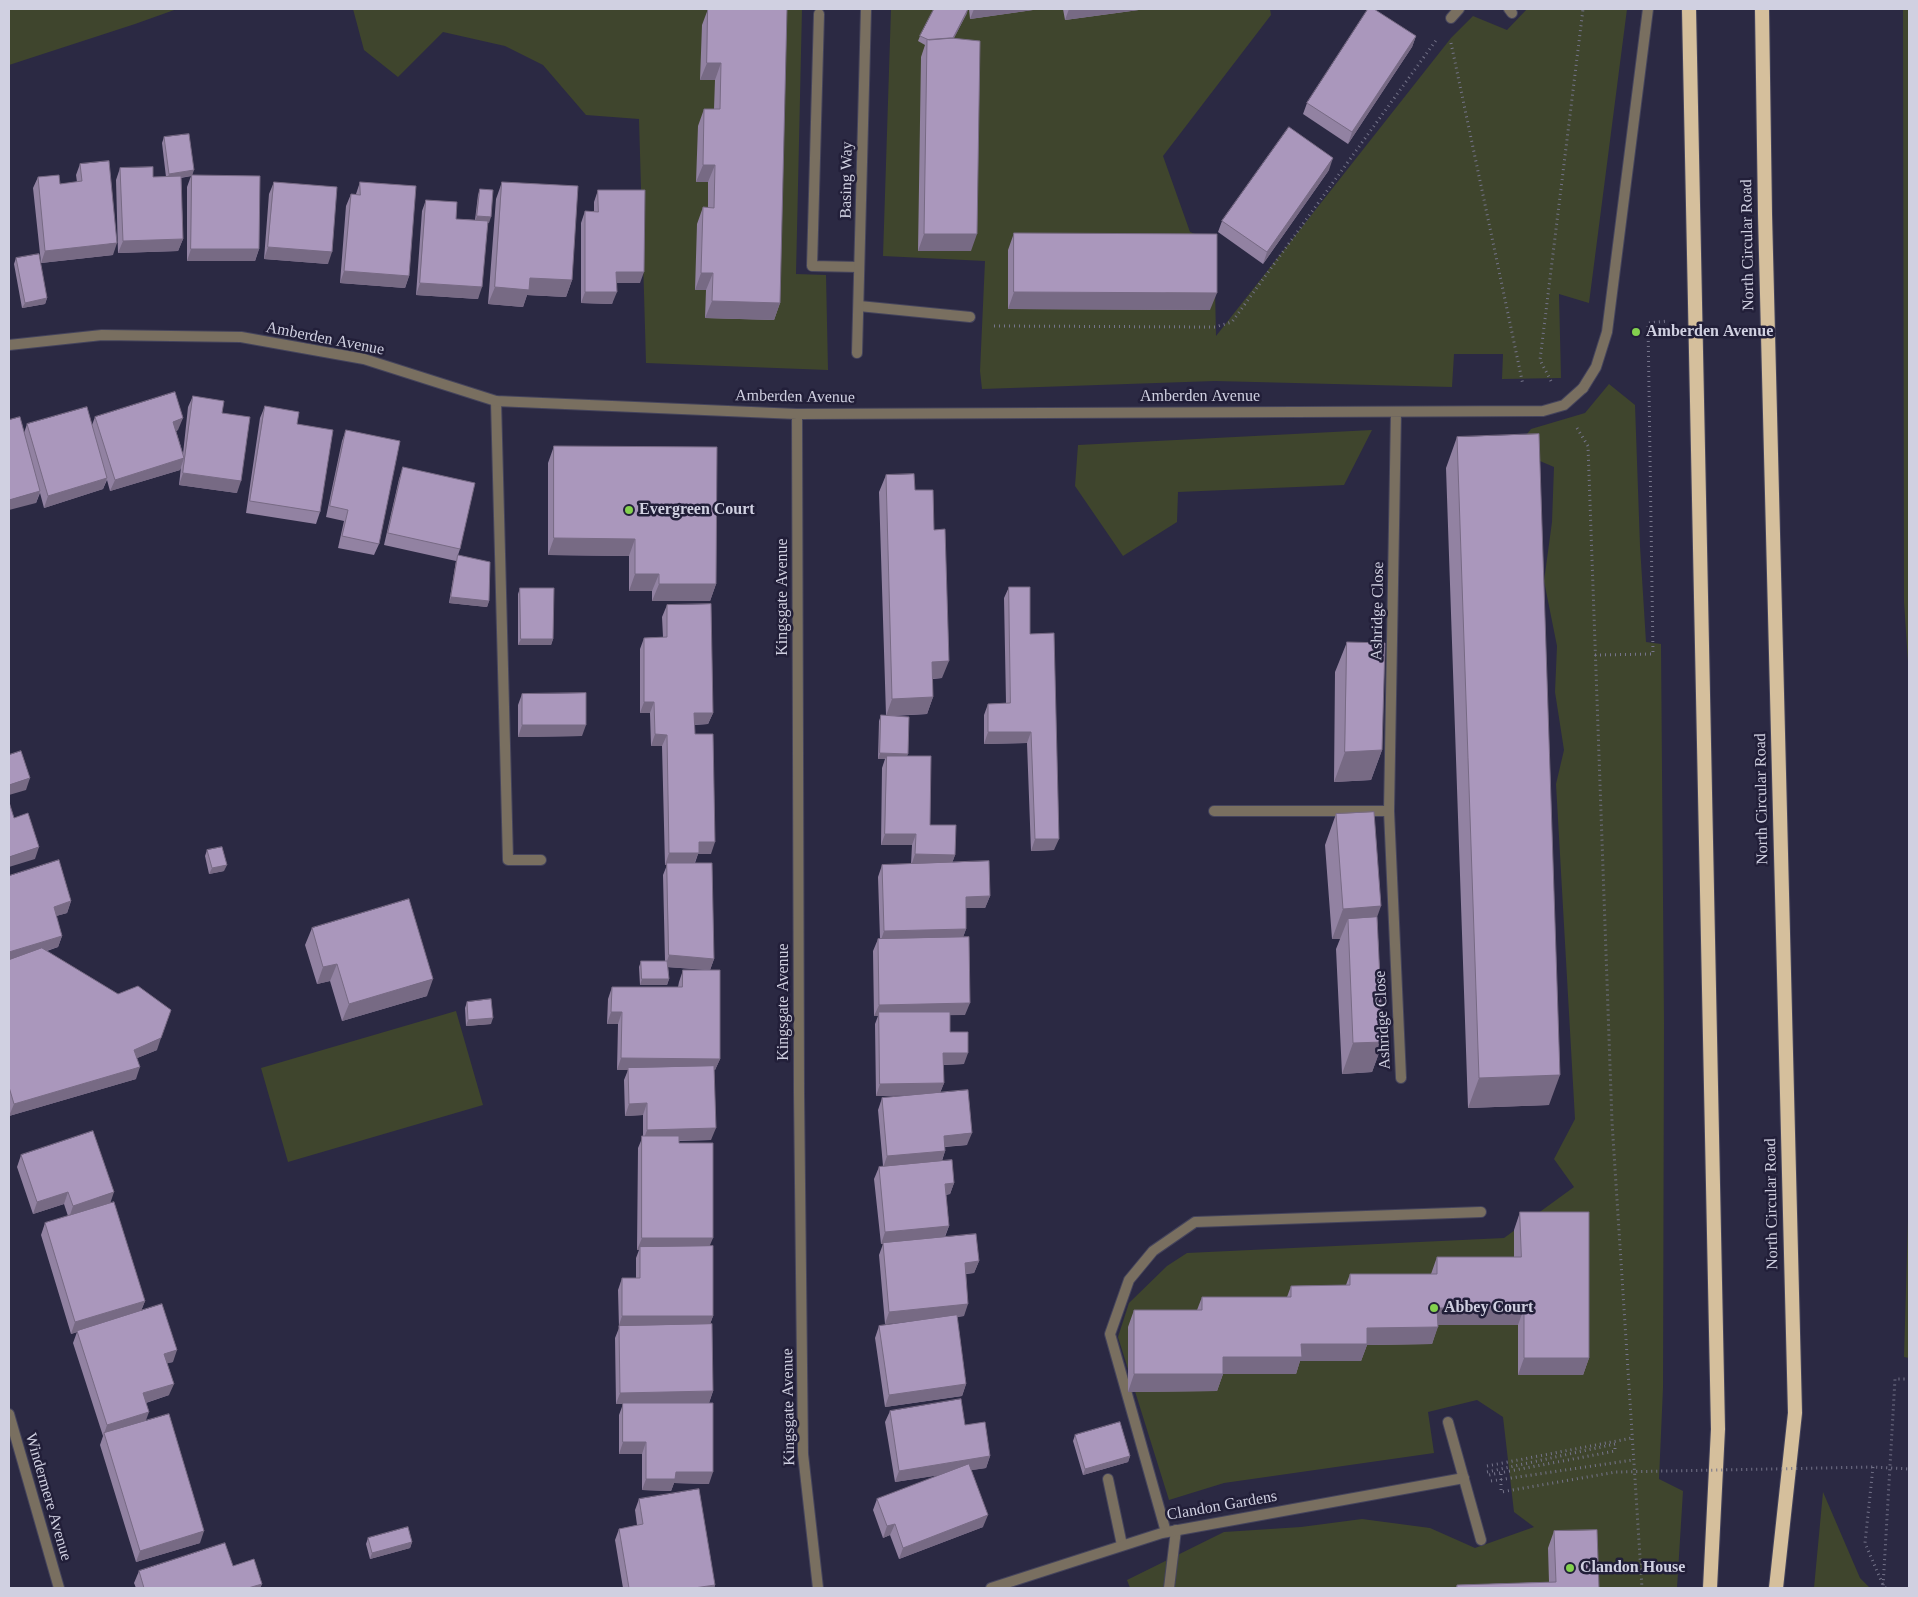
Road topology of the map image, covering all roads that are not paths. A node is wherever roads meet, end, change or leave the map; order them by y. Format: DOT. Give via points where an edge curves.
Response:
graph roads {
  1 [pos="866,9"];
  2 [pos="1459,9"];
  3 [pos="1648,9"];
  4 [pos="1689,9"];
  5 [pos="1762,9"];
  6 [pos="819,14"];
  7 [pos="1451,18"];
  8 [pos="860,267"];
  9 [pos="859,306"];
  10 [pos="970,316"];
  11 [pos="9,346"];
  12 [pos="857,353"];
  13 [pos="496,401"];
  14 [pos="1396,412"];
  15 [pos="797,414"];
  16 [pos="1214,811"];
  17 [pos="1389,811"];
  18 [pos="540,860"];
  19 [pos="1400,1078"];
  20 [pos="1481,1212"];
  21 [pos="9,1414"];
  22 [pos="1448,1422"];
  23 [pos="1464,1477"];
  24 [pos="1108,1479"];
  25 [pos="1171,1531"];
  26 [pos="1481,1540"];
  27 [pos="1122,1545"];
  28 [pos="59,1588"];
  29 [pos="818,1588"];
  30 [pos="991,1588"];
  31 [pos="1169,1588"];
  32 [pos="1710,1588"];
  33 [pos="1776,1588"];
  1 -- 8 [label="street, Basing Way"];
  2 -- 7 [label="street"];
  3 -- 14 [label="street, Amberden Avenue" via="1607,332 1596,367 1583,388 1564,405 1544,411"];
  4 -- 32 [label="highway" via="1718,1429"];
  5 -- 33 [label="highway, North Circular Road" via="1764,214 1795,1413"];
  6 -- 8 [label="street" via="812,266"];
  8 -- 9 [label="street, Basing Way"];
  9 -- 10 [label="street"];
  9 -- 12 [label="street, Basing Way"];
  11 -- 13 [label="street, Amberden Avenue" via="102,335 241,337 364,359"];
  13 -- 15 [label="street, Amberden Avenue"];
  13 -- 18 [label="street" via="508,860"];
  14 -- 15 [label="street, Amberden Avenue"];
  14 -- 17 [label="street, Ashridge Close"];
  15 -- 29 [label="street, Kingsgate Avenue" via="803,1454"];
  16 -- 17 [label="street"];
  17 -- 19 [label="street, Ashridge Close"];
  20 -- 25 [label="street" via="1195,1222 1153,1251 1129,1280 1110,1334"];
  21 -- 28 [label="street, Windermere Avenue"];
  22 -- 23 [label="street"];
  23 -- 25 [label="street, Clandon Gardens"];
  23 -- 26 [label="street"];
  24 -- 27 [label="street"];
  25 -- 27 [label="street, Clandon Gardens"];
  25 -- 31 [label="street"];
  27 -- 30 [label="street, Clandon Gardens"];
}
